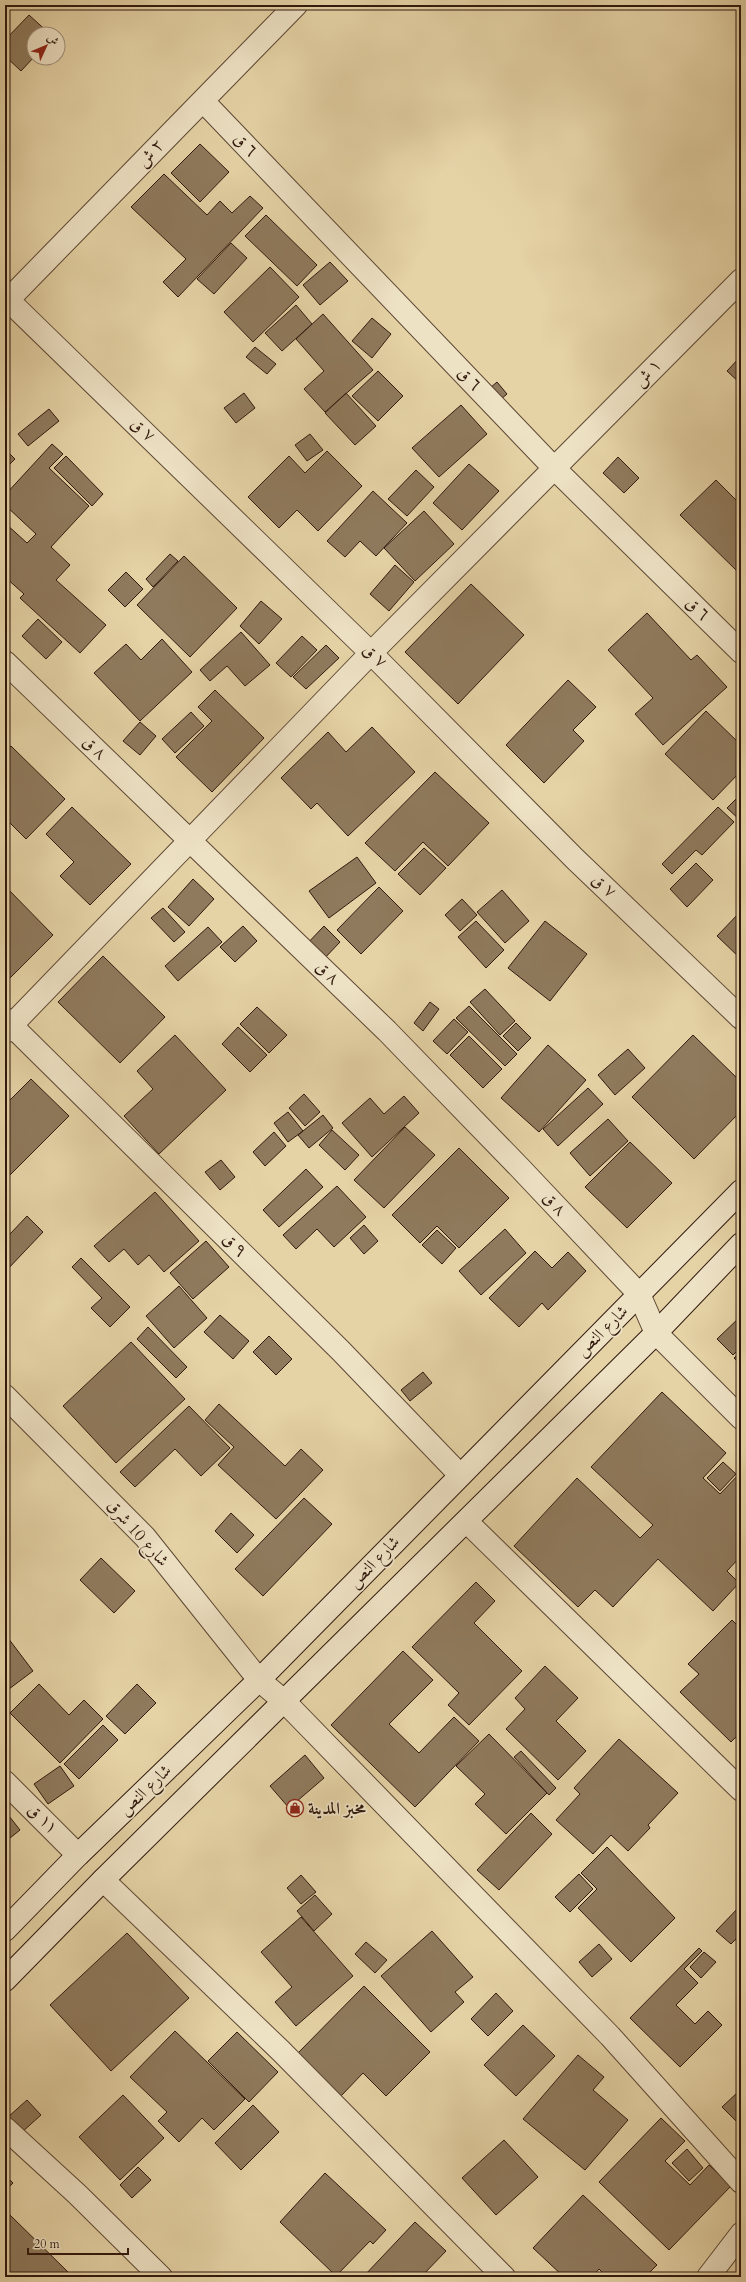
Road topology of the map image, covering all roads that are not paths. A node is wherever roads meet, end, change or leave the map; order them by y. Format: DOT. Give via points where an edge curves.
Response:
graph roads {
  1 [pos="296,5"];
  2 [pos="202,101"];
  3 [pos="737,292"];
  4 [pos="6,300"];
  5 [pos="555,469"];
  6 [pos="741,652"];
  7 [pos="371,653"];
  8 [pos="5,662"];
  9 [pos="189,840"];
  10 [pos="741,1018"];
  11 [pos="7,1026"];
  12 [pos="741,1192"];
  13 [pos="741,1244"];
  14 [pos="639,1294"];
  15 [pos="656,1333"];
  16 [pos="5,1396"];
  17 [pos="741,1418"];
  18 [pos="460,1475"];
  19 [pos="467,1522"];
  20 [pos="259,1680"];
  21 [pos="285,1702"];
  22 [pos="5,1782"];
  23 [pos="741,1790"];
  24 [pos="78,1855"];
  25 [pos="103,1880"];
  26 [pos="5,1930"];
  27 [pos="5,1980"];
  28 [pos="5,2128"];
  29 [pos="741,2182"];
  30 [pos="741,2234"];
  31 [pos="161,2277"];
  32 [pos="504,2277"];
  33 [pos="708,2277"];
  1 -- 2 [label="street, ٢ ش"];
  2 -- 4 [label="street, ٢ ش"];
  2 -- 5 [label="street, ٦ ق"];
  3 -- 5 [label="street, ١ ش"];
  4 -- 7 [label="street, ٧ ق"];
  5 -- 6 [label="street, ٦ ق"];
  5 -- 7 [label="street, ١ ش"];
  7 -- 9 [label="street, ١ ش"];
  7 -- 10 [label="street, ٧ ق" via="575,858"];
  8 -- 9 [label="street, ٨ ق"];
  9 -- 11 [label="street, ١ ش"];
  9 -- 14 [label="street, ٨ ق" via="387,1031"];
  11 -- 18 [label="street, ٩ ق" via="341,1351"];
  12 -- 14 [label="street, شارع النص"];
  13 -- 15 [label="street, شارع النص"];
  14 -- 15 [label="street"];
  14 -- 18 [label="street, شارع النص"];
  15 -- 17 [label="street"];
  15 -- 19 [label="street, شارع النص"];
  16 -- 20 [label="street, شارع 10 شرق" via="145,1537"];
  18 -- 20 [label="street, شارع النص"];
  19 -- 21 [label="street, شارع النص" via="381,1604"];
  19 -- 23 [label="street"];
  20 -- 21 [label="street, شارع 10 شرق"];
  20 -- 24 [label="street, شارع النص"];
  21 -- 25 [label="street, شارع النص"];
  21 -- 29 [label="street, شارع 10 شرق" via="610,2036"];
  22 -- 24 [label="street, ١١ ق"];
  24 -- 26 [label="street, شارع النص"];
  25 -- 27 [label="street, شارع النص"];
  25 -- 32 [label="street" via="281,2051"];
  28 -- 31 [label="street" via="78,2194"];
  30 -- 33 [label="street"];
}
